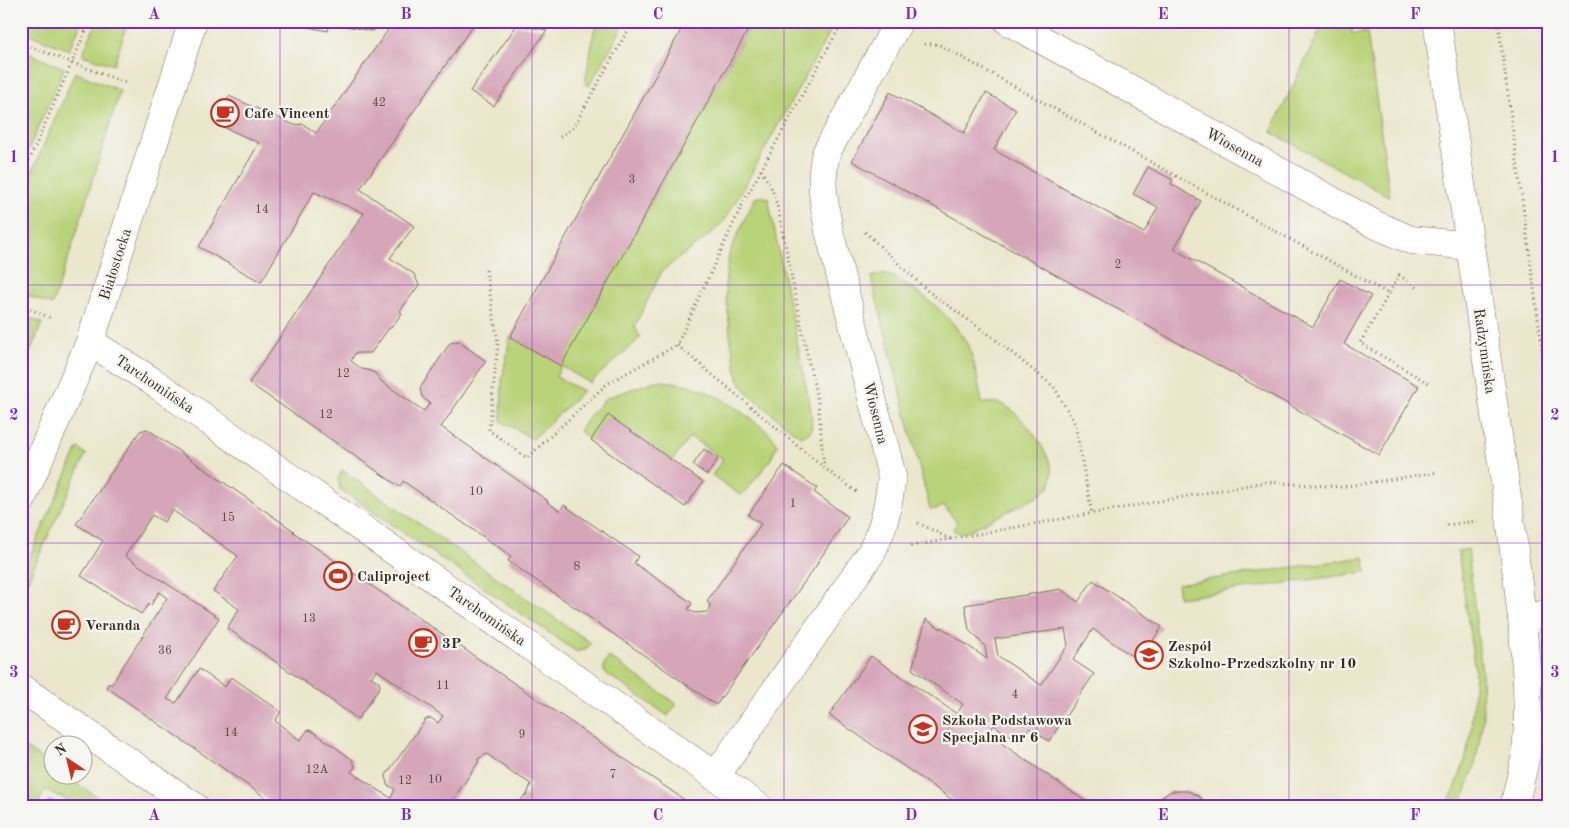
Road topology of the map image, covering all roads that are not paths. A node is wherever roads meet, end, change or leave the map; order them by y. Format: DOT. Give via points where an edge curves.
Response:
graph roads {
  1 [pos="193,21"];
  2 [pos="899,21"];
  3 [pos="1008,21"];
  4 [pos="1437,21"];
  5 [pos="1470,246"];
  6 [pos="90,342"];
  7 [pos="21,501"];
  8 [pos="1535,616"];
  9 [pos="1537,679"];
  10 [pos="21,688"];
  11 [pos="715,777"];
  12 [pos="195,807"];
  13 [pos="759,807"];
  14 [pos="1514,807"];
  1 -- 6 [label="street, Białostocka"];
  2 -- 11 [label="street, Wiosenna" via="826,153 822,169 822,192 829,231 892,476 888,508 882,532 871,553"];
  3 -- 5 [label="street, Wiosenna" via="1374,224 1411,240"];
  4 -- 5 [label="street, Radzymińska"];
  5 -- 8 [label="street, Radzymińska" via="1510,517"];
  6 -- 7 [label="street, Białostocka"];
  6 -- 11 [label="street, Tarchomińska" via="152,381"];
  8 -- 9 [label="street, Radzymińska"];
  9 -- 14 [label="street, Radzymińska" via="1526,755"];
  10 -- 12 [label="street"];
  11 -- 13 [label="street, Tarchomińska"];
}
